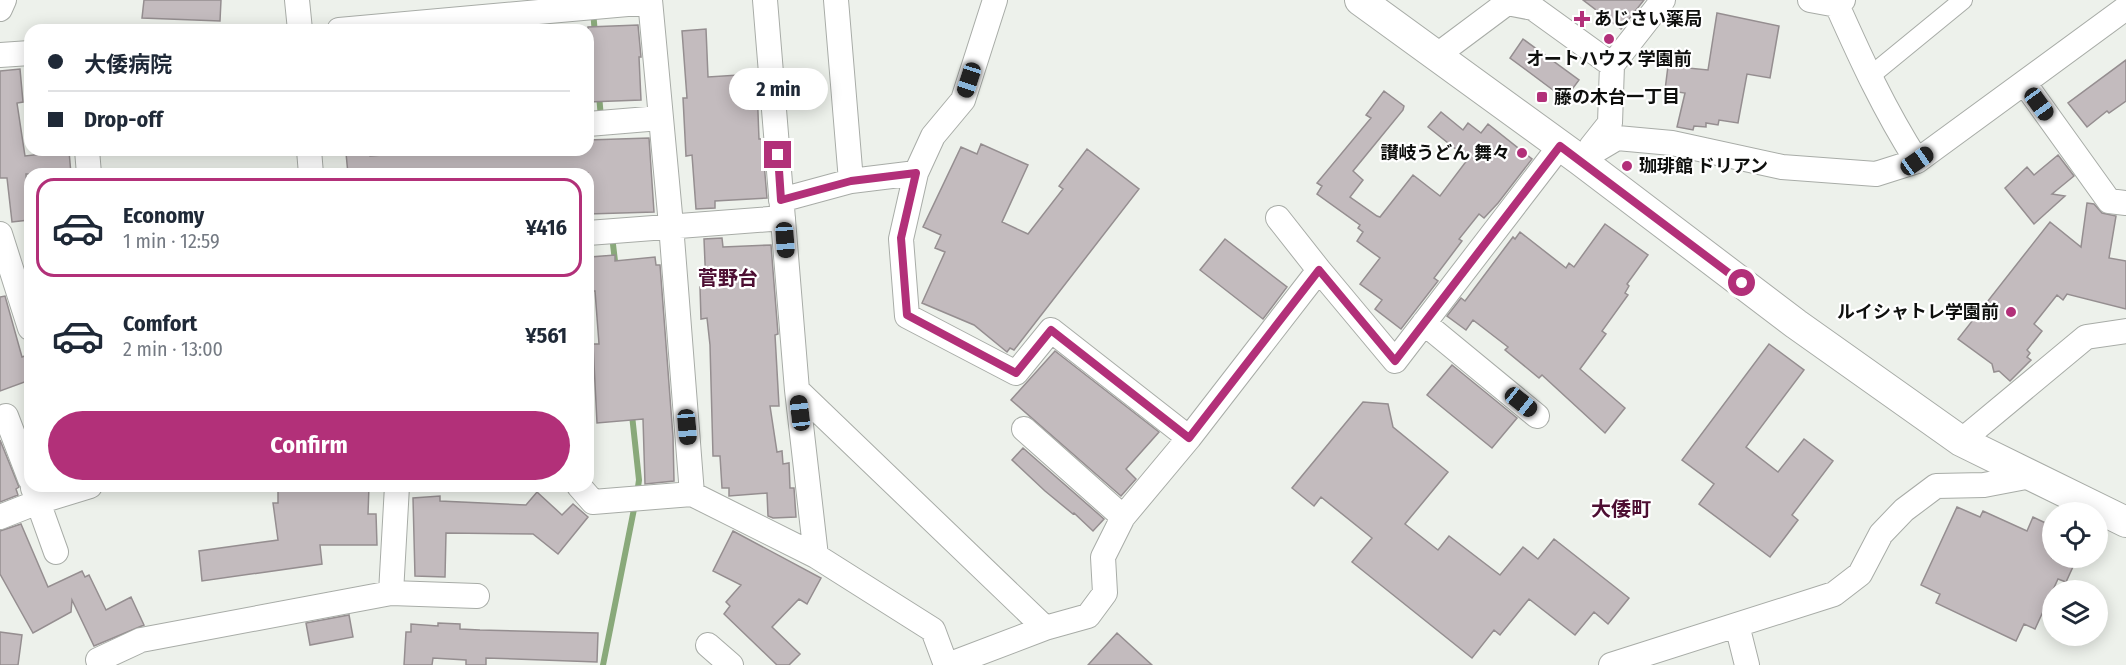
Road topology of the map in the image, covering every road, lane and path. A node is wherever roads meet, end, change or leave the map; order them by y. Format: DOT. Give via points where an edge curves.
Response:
graph roads {
  1 [pos="4,0"];
  2 [pos="297,0"];
  3 [pos="765,0"];
  4 [pos="836,0"];
  5 [pos="995,0"];
  6 [pos="1360,0"];
  7 [pos="1663,0"];
  8 [pos="1810,0"];
  9 [pos="1963,0"];
  10 [pos="650,1"];
  11 [pos="1506,1"];
  12 [pos="1840,2"];
  13 [pos="2126,8"];
  14 [pos="0,9"];
  15 [pos="299,24"];
  16 [pos="403,24"];
  17 [pos="24,53"];
  18 [pos="0,55"];
  19 [pos="1436,56"];
  20 [pos="1612,65"];
  21 [pos="1869,77"];
  22 [pos="2025,84"];
  23 [pos="660,118"];
  24 [pos="594,124"];
  25 [pos="1570,153"];
  26 [pos="1917,161"];
  27 [pos="916,173"];
  28 [pos="851,181"];
  29 [pos="2126,202"];
  30 [pos="782,209"];
  31 [pos="1278,218"];
  32 [pos="671,225"];
  33 [pos="594,232"];
  34 [pos="2,244"];
  35 [pos="1319,270"];
  36 [pos="24,310"];
  37 [pos="1424,323"];
  38 [pos="2126,331"];
  39 [pos="797,390"];
  40 [pos="6,416"];
  41 [pos="1537,416"];
  42 [pos="1024,429"];
  43 [pos="1189,438"];
  44 [pos="1961,441"];
  45 [pos="24,463"];
  46 [pos="2031,476"];
  47 [pos="30,492"];
  48 [pos="35,492"];
  49 [pos="396,492"];
  50 [pos="584,492"];
  51 [pos="692,494"];
  52 [pos="0,517"];
  53 [pos="1123,517"];
  54 [pos="2126,522"];
  55 [pos="56,552"];
  56 [pos="816,555"];
  57 [pos="391,593"];
  58 [pos="477,596"];
  59 [pos="1737,625"];
  60 [pos="1046,628"];
  61 [pos="708,645"];
  62 [pos="98,660"];
  63 [pos="731,665"];
  64 [pos="947,665"];
  65 [pos="1611,665"];
  66 [pos="1747,665"];
  1 -- 14 [label="street"];
  2 -- 15 [label="street"];
  3 -- 30 [label="street"];
  4 -- 28 [label="street"];
  5 -- 27 [label="street" via="963,100 933,136"];
  6 -- 19 [label="street"];
  7 -- 20 [label="street"];
  8 -- 12 [label="street"];
  9 -- 21 [label="street"];
  10 -- 16 [label="street"];
  10 -- 23 [label="street"];
  11 -- 19 [label="street"];
  11 -- 20 [label="street" via="1533,8"];
  12 -- 21 [label="street"];
  13 -- 22 [label="street"];
  17 -- 18 [label="street"];
  19 -- 25 [label="street"];
  20 -- 25 [label="street" via="1610,123"];
  21 -- 26 [label="street"];
  22 -- 26 [label="street"];
  22 -- 29 [label="street" via="2109,201"];
  23 -- 24 [label="street"];
  23 -- 32 [label="street"];
  25 -- 26 [label="street" via="1617,138 1672,143 1806,169 1876,174"];
  25 -- 37 [label="street"];
  25 -- 44 [label="street" via="1796,324"];
  27 -- 28 [label="street"];
  27 -- 43 [label="street" via="901,238 907,315 1016,373 1051,330"];
  28 -- 30 [label="street"];
  30 -- 32 [label="street"];
  30 -- 39 [label="street"];
  31 -- 35 [label="street"];
  32 -- 33 [label="street"];
  32 -- 51 [label="street"];
  34 -- 36 [label="street"];
  35 -- 37 [label="street" via="1395,361"];
  35 -- 43 [label="street"];
  37 -- 41 [label="street"];
  38 -- 44 [label="street" via="2086,338"];
  39 -- 56 [label="street"];
  39 -- 60 [label="street"];
  40 -- 45 [label="street"];
  42 -- 53 [label="street"];
  43 -- 53 [label="street"];
  44 -- 46 [label="street"];
  46 -- 54 [label="street"];
  46 -- 59 [label="street" via="1984,485 1936,486 1881,534 1860,574 1834,594"];
  47 -- 52 [label="street"];
  48 -- 55 [label="street"];
  49 -- 57 [label="street"];
  50 -- 51 [label="street" via="592,502"];
  51 -- 56 [label="street"];
  53 -- 60 [label="street" via="1103,557 1105,593 1088,616"];
  56 -- 64 [label="street" via="933,630"];
  57 -- 58 [label="street"];
  57 -- 62 [label="street" via="141,640"];
  59 -- 65 [label="street"];
  59 -- 66 [label="street"];
  60 -- 64 [label="street"];
  61 -- 63 [label="street"];
}
